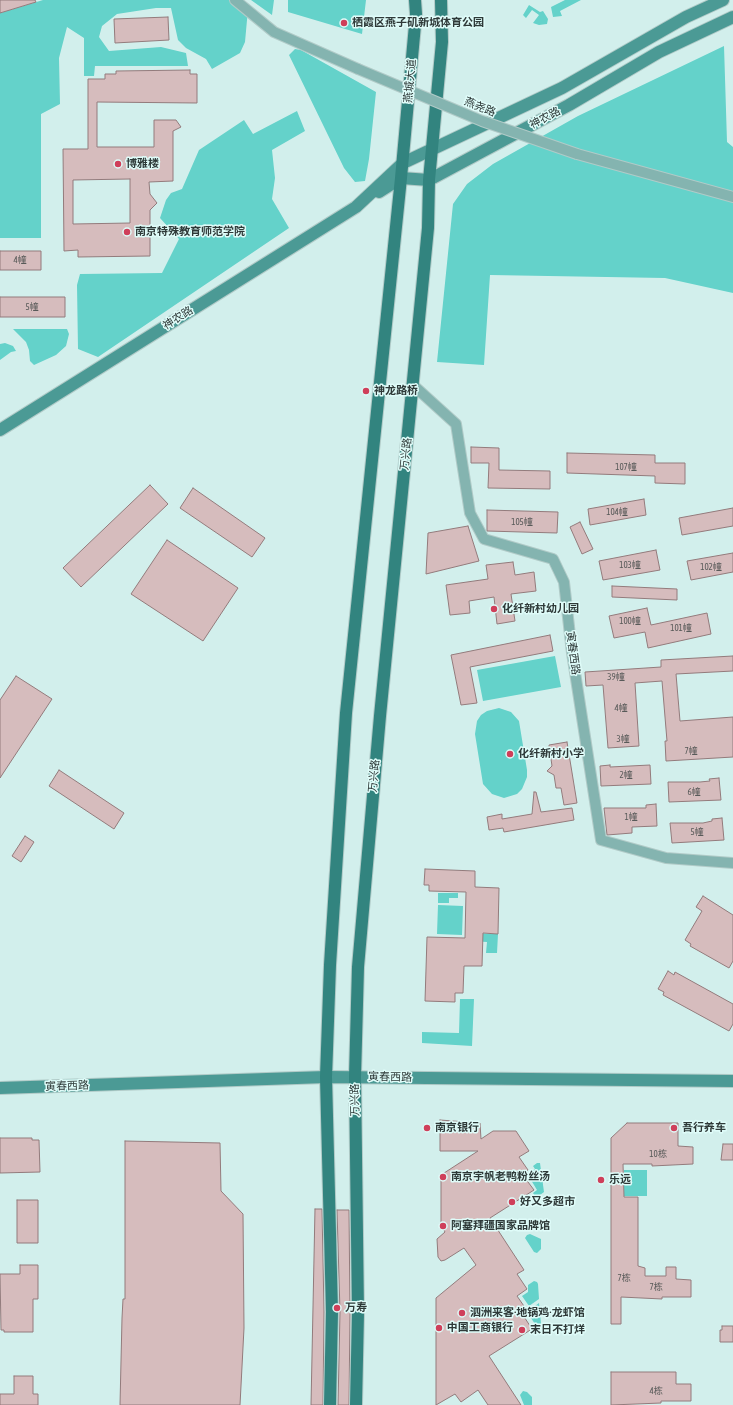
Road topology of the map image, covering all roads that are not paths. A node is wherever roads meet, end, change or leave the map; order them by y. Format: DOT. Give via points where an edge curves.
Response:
graph roads {
  1 [pos="235,0"];
  2 [pos="415,0"];
  3 [pos="441,0"];
  4 [pos="723,0"];
  5 [pos="733,17"];
  6 [pos="432,150"];
  7 [pos="403,163"];
  8 [pos="401,178"];
  9 [pos="429,180"];
  10 [pos="733,197"];
  11 [pos="356,206"];
  12 [pos="413,386"];
  13 [pos="0,430"];
  14 [pos="733,863"];
  15 [pos="326,1077"];
  16 [pos="355,1077"];
  17 [pos="733,1082"];
  18 [pos="0,1088"];
  19 [pos="330,1405"];
  20 [pos="356,1405"];
  1 -- 10 [label="street, 燕尧路, bridge" via="274,32 482,121 576,154"];
  2 -- 7 [label="main road, 燕城大道"];
  3 -- 6 [label="main road" via="442,42"];
  4 -- 6 [label="street, 神农路" via="686,17 562,88"];
  5 -- 9 [label="street, 神农路" via="659,52 568,105"];
  6 -- 7 [label="street, 神农路"];
  6 -- 9 [label="main road, 万兴路"];
  7 -- 8 [label="main road"];
  7 -- 11 [label="street, 神农路"];
  8 -- 9 [label="street"];
  8 -- 11 [label="street, 神农路"];
  8 -- 15 [label="main road" via="346,713 330,965"];
  9 -- 12 [label="main road, 万兴路" via="428,228"];
  11 -- 13 [label="street, 神农路"];
  12 -- 14 [label="street, 寅春西路" via="456,424 470,513 484,539 554,559 564,582 572,653 601,840 666,858"];
  12 -- 16 [label="main road, 万兴路" via="370,822 358,967"];
  15 -- 16 [label="street, 寅春西路"];
  15 -- 18 [label="street, 寅春西路"];
  15 -- 19 [label="main road" via="332,1312"];
  16 -- 17 [label="street, 寅春西路"];
  16 -- 20 [label="main road, 万兴路" via="358,1313"];
}
